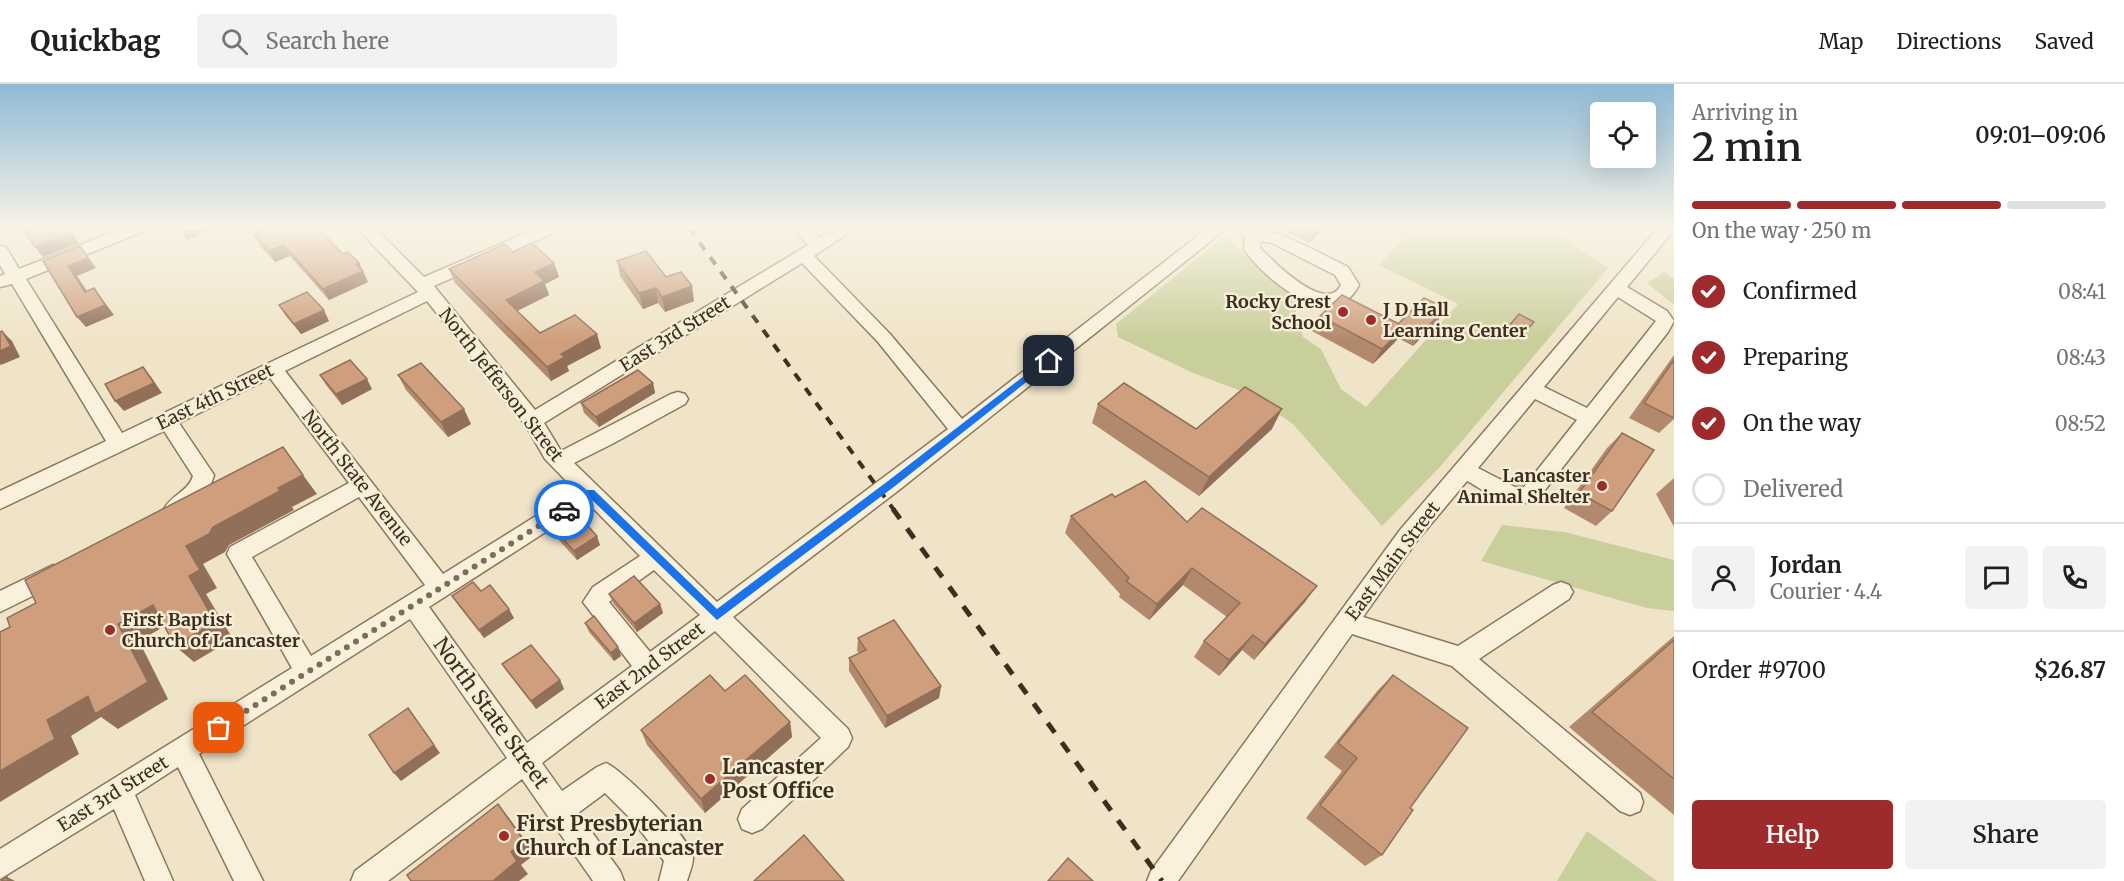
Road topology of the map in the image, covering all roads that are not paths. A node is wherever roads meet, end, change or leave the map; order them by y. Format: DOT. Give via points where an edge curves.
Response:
graph roads {
  1 [pos="42,265"];
  2 [pos="402,265"];
  3 [pos="475,265"];
  4 [pos="786,265"];
  5 [pos="824,265"];
  6 [pos="1171,265"];
  7 [pos="1268,265"];
  8 [pos="1328,265"];
  9 [pos="1635,265"];
  10 [pos="7,279"];
  11 [pos="1616,288"];
  12 [pos="426,289"];
  13 [pos="273,369"];
  14 [pos="1532,389"];
  15 [pos="678,399"];
  16 [pos="1590,418"];
  17 [pos="167,420"];
  18 [pos="533,421"];
  19 [pos="960,430"];
  20 [pos="118,444"];
  21 [pos="558,460"];
  22 [pos="1464,470"];
  23 [pos="362,486"];
  24 [pos="590,493"];
  25 [pos="0,501"];
  26 [pos="154,520"];
  27 [pos="656,557"];
  28 [pos="74,564"];
  29 [pos="440,587"];
  30 [pos="1561,592"];
  31 [pos="0,602"];
  32 [pos="413,604"];
  33 [pos="717,615"];
  34 [pos="1347,622"];
  35 [pos="1460,658"];
  36 [pos="648,667"];
  37 [pos="307,671"];
  38 [pos="183,750"];
  39 [pos="526,760"];
  40 [pos="119,790"];
  41 [pos="1630,802"];
  42 [pos="560,809"];
  43 [pos="752,819"];
  44 [pos="0,865"];
  45 [pos="159,881"];
  46 [pos="249,881"];
  47 [pos="365,881"];
  48 [pos="610,881"];
  49 [pos="673,881"];
  50 [pos="1161,881"];
  1 -- 10 [label="street"];
  2 -- 12 [label="street, North Jefferson Street"];
  3 -- 12 [label="street, East 4th Street"];
  4 -- 18 [label="street, East 3rd Street"];
  5 -- 19 [label="street"];
  6 -- 19 [label="street, East 2nd Street"];
  7 -- 8 [label="street" via="1309,297 1328,301 1346,295 1350,285 1342,272"];
  9 -- 11 [label="street, East Main Street"];
  10 -- 20 [label="street"];
  11 -- 14 [label="street, East Main Street"];
  11 -- 16 [label="street" via="1665,321"];
  12 -- 13 [label="street, East 4th Street"];
  12 -- 18 [label="street, North Jefferson Street"];
  13 -- 17 [label="street, East 4th Street"];
  13 -- 23 [label="street, North State Avenue"];
  14 -- 16 [label="street"];
  14 -- 22 [label="street, East Main Street"];
  15 -- 21 [label="street"];
  16 -- 22 [label="street" via="1531,493 1522,497"];
  17 -- 20 [label="street, East 4th Street"];
  17 -- 26 [label="street" via="204,475 201,487 185,503"];
  18 -- 21 [label="street, North Jefferson Street"];
  19 -- 33 [label="street, East 2nd Street"];
  20 -- 25 [label="street, East 4th Street"];
  21 -- 24 [label="street, North Jefferson Street"];
  22 -- 34 [label="street, East Main Street" via="1408,536"];
  23 -- 29 [label="street, North State Avenue"];
  23 -- 37 [label="street" via="238,554"];
  24 -- 27 [label="street, North Jefferson Street"];
  24 -- 29 [label="street, East 3rd Street"];
  27 -- 33 [label="street, North Jefferson Street"];
  27 -- 36 [label="street" via="595,602"];
  28 -- 31 [label="street"];
  29 -- 32 [label="street, East 3rd Street"];
  30 -- 35 [label="street"];
  32 -- 37 [label="street, East 3rd Street"];
  32 -- 39 [label="street, North State Street"];
  33 -- 36 [label="street, East 2nd Street"];
  33 -- 43 [label="street, North Jefferson Street" via="839,738"];
  34 -- 35 [label="street"];
  34 -- 50 [label="street, East Main Street"];
  35 -- 41 [label="street"];
  36 -- 39 [label="street, East 2nd Street"];
  37 -- 38 [label="street, East 3rd Street"];
  38 -- 40 [label="street, East 3rd Street"];
  38 -- 46 [label="street"];
  39 -- 42 [label="street, North State Street"];
  39 -- 47 [label="street, East 2nd Street"];
  40 -- 44 [label="street, East 3rd Street"];
  40 -- 45 [label="street"];
  42 -- 48 [label="street, North State Street"];
  42 -- 49 [label="street" via="606,776 643,811 679,858"];
}
